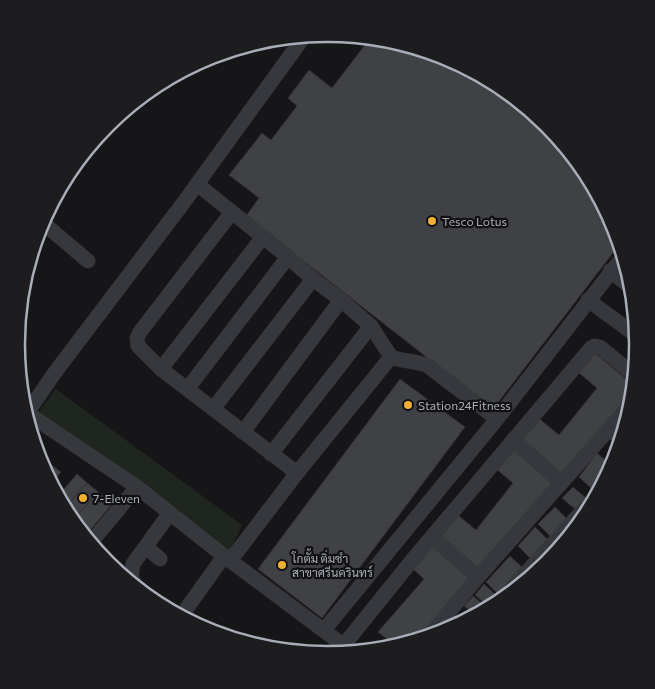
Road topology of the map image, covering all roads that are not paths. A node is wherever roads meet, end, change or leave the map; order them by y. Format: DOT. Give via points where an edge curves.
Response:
graph roads {
  1 [pos="299,44"];
  2 [pos="198,184"];
  3 [pos="232,212"];
  4 [pos="49,228"];
  5 [pos="263,237"];
  6 [pos="288,256"];
  7 [pos="88,261"];
  8 [pos="619,262"];
  9 [pos="610,271"];
  10 [pos="313,279"];
  11 [pos="623,281"];
  12 [pos="341,300"];
  13 [pos="588,300"];
  14 [pos="371,326"];
  15 [pos="629,330"];
  16 [pos="391,357"];
  17 [pos="161,369"];
  18 [pos="628,370"];
  19 [pos="188,388"];
  20 [pos="32,406"];
  21 [pos="213,408"];
  22 [pos="621,416"];
  23 [pos="34,418"];
  24 [pos="497,419"];
  25 [pos="243,432"];
  26 [pos="513,440"];
  27 [pos="272,454"];
  28 [pos="297,473"];
  29 [pos="561,482"];
  30 [pos="137,487"];
  31 [pos="170,514"];
  32 [pos="572,522"];
  33 [pos="432,536"];
  34 [pos="95,538"];
  35 [pos="146,548"];
  36 [pos="160,559"];
  37 [pos="227,559"];
  38 [pos="526,573"];
  39 [pos="132,575"];
  40 [pos="478,577"];
  41 [pos="185,611"];
  42 [pos="437,626"];
  43 [pos="324,630"];
  44 [pos="345,646"];
  45 [pos="349,646"];
  1 -- 2 [label="street"];
  2 -- 3 [label="street"];
  2 -- 20 [label="street"];
  3 -- 5 [label="street"];
  3 -- 17 [label="street" via="137,338 138,346"];
  4 -- 7 [label="street"];
  5 -- 6 [label="street"];
  5 -- 17 [label="street"];
  6 -- 10 [label="street"];
  6 -- 19 [label="street"];
  8 -- 9 [label="street"];
  9 -- 11 [label="street"];
  9 -- 13 [label="street"];
  10 -- 12 [label="street"];
  10 -- 21 [label="street"];
  12 -- 14 [label="street"];
  12 -- 25 [label="street"];
  13 -- 15 [label="street"];
  13 -- 24 [label="street"];
  14 -- 16 [label="street"];
  14 -- 27 [label="street"];
  16 -- 24 [label="street" via="428,366"];
  16 -- 28 [label="street"];
  17 -- 19 [label="street"];
  18 -- 26 [label="street" via="600,347 591,348"];
  19 -- 21 [label="street"];
  21 -- 25 [label="street"];
  22 -- 29 [label="street"];
  23 -- 30 [label="street"];
  24 -- 43 [label="street"];
  25 -- 27 [label="street"];
  26 -- 29 [label="street"];
  26 -- 33 [label="street"];
  27 -- 28 [label="street"];
  28 -- 37 [label="street"];
  29 -- 40 [label="street"];
  30 -- 31 [label="street"];
  30 -- 34 [label="street"];
  31 -- 35 [label="street"];
  31 -- 37 [label="street"];
  32 -- 38 [label="street"];
  33 -- 40 [label="street"];
  33 -- 45 [label="street"];
  35 -- 36 [label="street"];
  35 -- 39 [label="street" via="133,564"];
  37 -- 41 [label="street"];
  37 -- 43 [label="street"];
  40 -- 42 [label="street"];
  43 -- 44 [label="street"];
}
